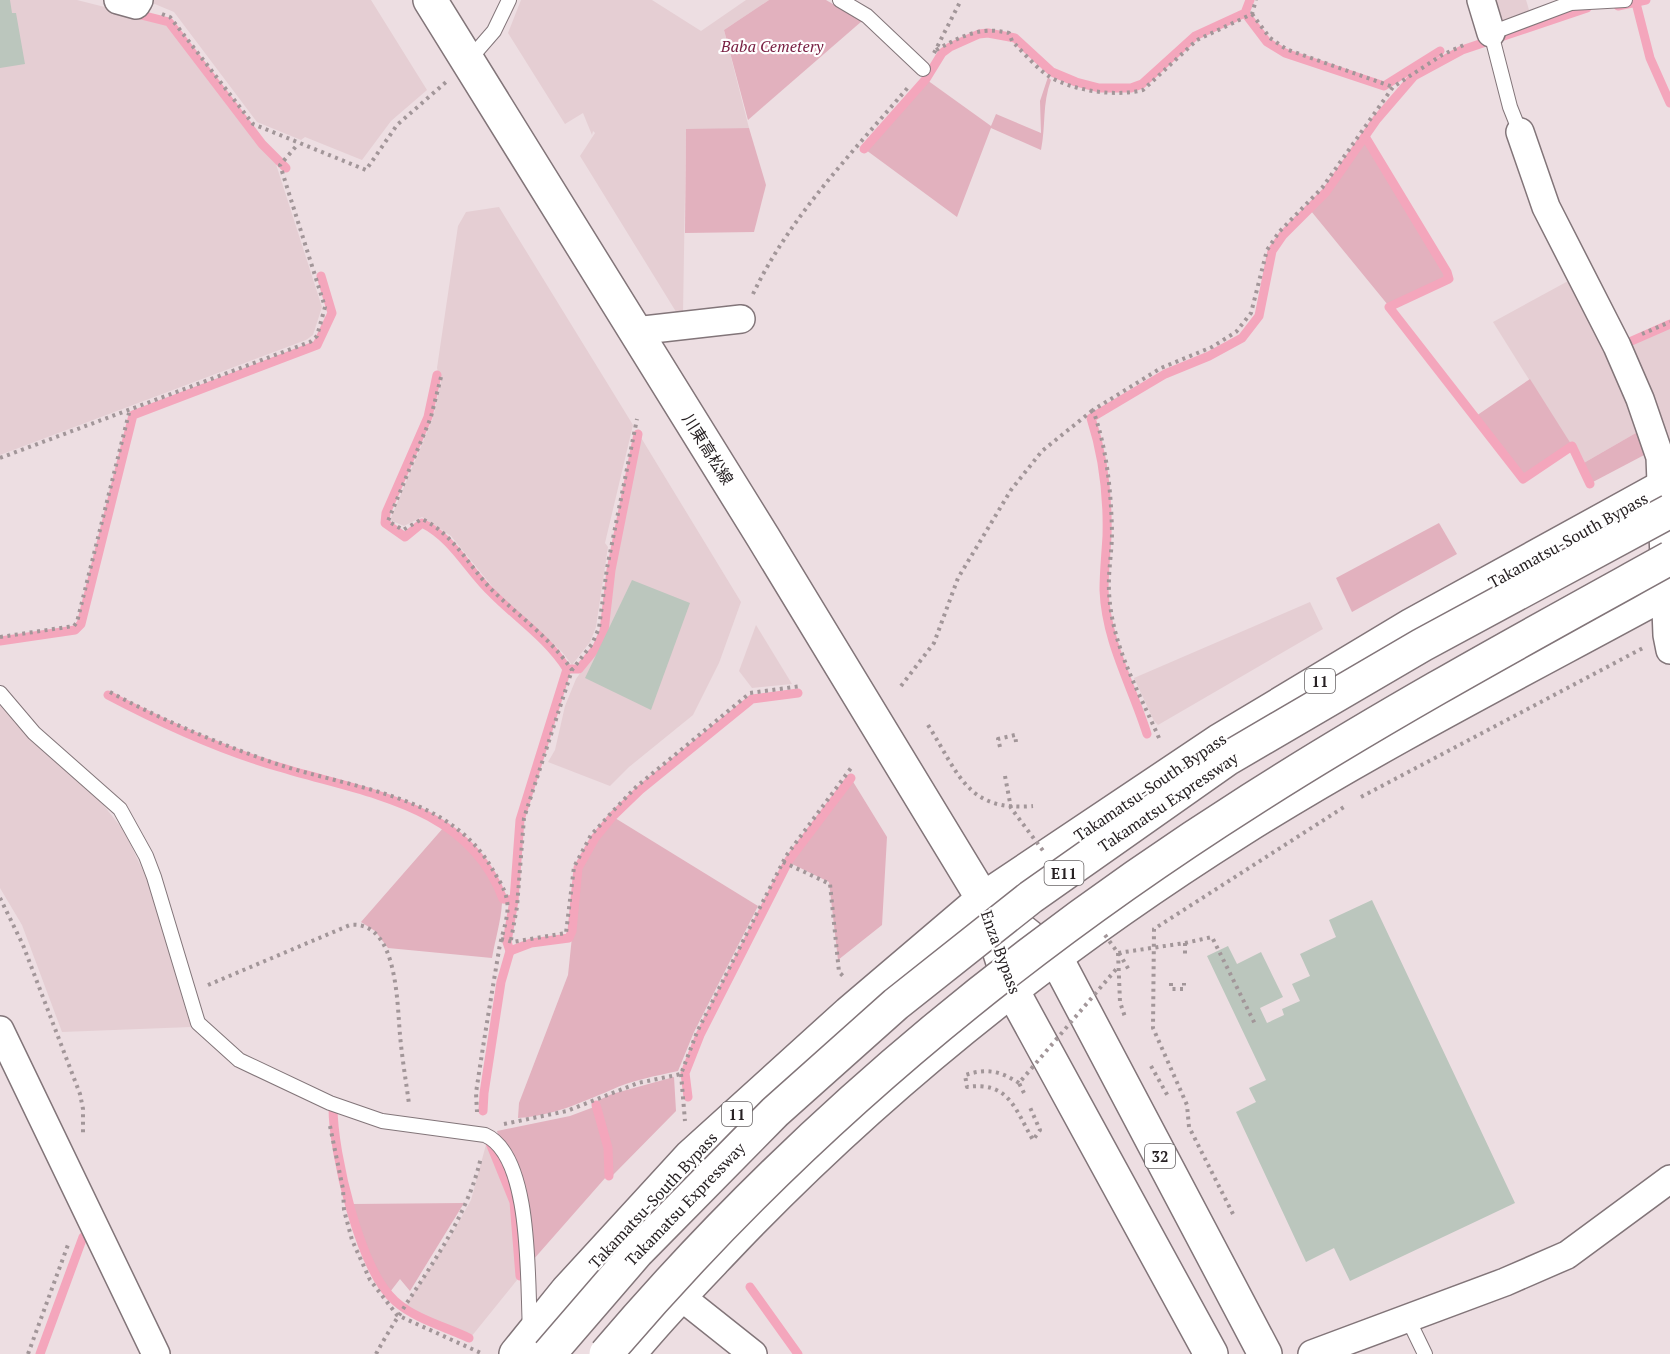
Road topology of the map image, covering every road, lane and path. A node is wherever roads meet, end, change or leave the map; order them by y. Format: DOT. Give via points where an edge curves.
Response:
graph roads {
  1 [pos="430,0"];
  2 [pos="509,0"];
  3 [pos="840,0"];
  4 [pos="961,0"];
  5 [pos="1256,0"];
  6 [pos="1481,0"];
  7 [pos="1624,0"];
  8 [pos="131,2"];
  9 [pos="1252,14"];
  10 [pos="1491,33"];
  11 [pos="936,50"];
  12 [pos="468,61"];
  13 [pos="923,69"];
  14 [pos="1393,87"];
  15 [pos="1520,132"];
  16 [pos="298,144"];
  17 [pos="741,319"];
  18 [pos="636,331"];
  19 [pos="441,376"];
  20 [pos="130,410"];
  21 [pos="1093,410"];
  22 [pos="637,419"];
  23 [pos="0,458"];
  24 [pos="1667,494"];
  25 [pos="1670,558"];
  26 [pos="1667,591"];
  27 [pos="0,637"];
  28 [pos="1668,642"];
  29 [pos="572,670"];
  30 [pos="801,686"];
  31 [pos="901,686"];
  32 [pos="110,692"];
  33 [pos="0,693"];
  34 [pos="928,725"];
  35 [pos="1159,738"];
  36 [pos="1016,742"];
  37 [pos="1000,747"];
  38 [pos="851,768"];
  39 [pos="1033,806"];
  40 [pos="783,862"];
  41 [pos="0,898"];
  42 [pos="983,899"];
  43 [pos="501,939"];
  44 [pos="511,940"];
  45 [pos="1185,943"];
  46 [pos="1056,958"];
  47 [pos="1118,967"];
  48 [pos="1130,970"];
  49 [pos="1184,982"];
  50 [pos="1171,983"];
  51 [pos="1012,990"];
  52 [pos="187,994"];
  53 [pos="865,1000"];
  54 [pos="1126,1020"];
  55 [pos="1256,1026"];
  56 [pos="0,1030"];
  57 [pos="1147,1059"];
  58 [pos="681,1074"];
  59 [pos="1019,1083"];
  60 [pos="1023,1093"];
  61 [pos="1169,1098"];
  62 [pos="330,1103"];
  63 [pos="1029,1105"];
  64 [pos="412,1126"];
  65 [pos="485,1135"];
  66 [pos="83,1143"];
  67 [pos="691,1156"];
  68 [pos="1670,1179"];
  69 [pos="81,1199"];
  70 [pos="1233,1214"];
  71 [pos="680,1296"];
  72 [pos="397,1315"];
  73 [pos="1408,1319"];
  74 [pos="532,1348"];
  75 [pos="1206,1353"];
  76 [pos="28,1354"];
  77 [pos="156,1354"];
  78 [pos="376,1354"];
  79 [pos="483,1354"];
  80 [pos="606,1354"];
  81 [pos="629,1354"];
  82 [pos="753,1354"];
  83 [pos="1265,1354"];
  84 [pos="1312,1354"];
  85 [pos="1425,1354"];
  1 -- 12 [label="main road, 川東高松線"];
  2 -- 12 [label="lane" via="494,31"];
  3 -- 13 [label="lane" via="867,16"];
  4 -- 11 [label="path"];
  5 -- 9 [label="path"];
  6 -- 10 [label="street"];
  7 -- 10 [label="lane" via="1571,3"];
  8 -- 16 [label="path" via="170,17 253,124"];
  9 -- 11 [label="path" via="1197,40 1143,90 1132,93 1073,86 1051,77 1012,41 1009,33 999,30 978,30"];
  9 -- 14 [label="path" via="1270,38 1286,49"];
  10 -- 14 [label="path" via="1442,55"];
  10 -- 15 [label="lane"];
  11 -- 13 [label="path"];
  12 -- 16 [label="path" via="397,125 366,170"];
  12 -- 18 [label="main road, 川東高松線"];
  13 -- 17 [label="path" via="829,179 765,269"];
  14 -- 21 [label="path" via="1322,189 1279,232 1267,250 1257,296 1241,328 1226,340 1161,368"];
  15 -- 24 [label="street" via="1558,235 1602,315 1640,399 1660,457"];
  16 -- 20 [label="path" via="278,166 326,307 317,336 310,342"];
  17 -- 18 [label="street"];
  18 -- 42 [label="main road, 川東高松線"];
  19 -- 29 [label="path" via="431,417 388,521 403,530 422,519 433,524 455,544 494,592 561,654"];
  20 -- 23 [label="path"];
  20 -- 27 [label="path" via="77,622 74,626"];
  21 -- 31 [label="path" via="1042,451 1011,490 958,578 934,643"];
  21 -- 35 [label="path" via="1103,439 1108,474 1112,532 1109,591 1114,628"];
  22 -- 29 [label="path" via="599,628"];
  24 -- 26 [label="street"];
  24 -- 42 [label="main road, Takamatsu-South Bypass / 11" via="1412,625 1219,741"];
  24 -- 74 [label="main road, Takamatsu Expressway / E11, bridge" via="1227,759 1031,897 896,1004 775,1112 638,1252"];
  25 -- 80 [label="main road, E11, bridge" via="1440,685 1260,794 1056,934 921,1039 823,1126 666,1283"];
  26 -- 28 [label="street"];
  26 -- 46 [label="main road" via="1242,829"];
  28 -- 70 [label="path" via="1353,802 1154,929 1153,1028 1187,1105 1189,1127"];
  29 -- 44 [label="path" via="524,818"];
  30 -- 44 [label="path" via="750,693 636,787 591,835 574,867 566,933"];
  32 -- 43 [label="path" via="198,735 280,765 359,784 417,806 470,840 485,857 508,902"];
  33 -- 52 [label="lane" via="33,733 120,809 154,877"];
  34 -- 39 [label="path" via="978,798 1011,808"];
  36 -- 37 [label="path" via="1015,735 998,739"];
  38 -- 40 [label="path"];
  40 -- 53 [label="path" via="830,884 839,972"];
  40 -- 58 [label="path" via="696,1032"];
  41 -- 66 [label="path" via="80,1094"];
  42 -- 46 [label="main road, Enza Bypass / 32"];
  42 -- 51 [label="main road, Enza Bypass"];
  42 -- 53 [label="main road, Takamatsu-South Bypass / 11"];
  43 -- 44 [label="path"];
  43 -- 65 [label="path" via="476,1093 477,1113"];
  45 -- 55 [label="path" via="1212,938"];
  46 -- 51 [label="main road"];
  46 -- 83 [label="main road, Enza Bypass / 32"];
  47 -- 48 [label="path" via="1118,953"];
  47 -- 54 [label="path" via="1120,1002"];
  47 -- 59 [label="path, bridge"];
  49 -- 50 [label="path" via="1184,989 1171,989"];
  51 -- 71 [label="main road" via="903,1077 774,1198"];
  51 -- 75 [label="main road, Enza Bypass"];
  52 -- 62 [label="lane" via="198,1023 240,1060"];
  52 -- 64 [label="path" via="360,924 375,933 386,949 395,975"];
  53 -- 67 [label="main road, Takamatsu-South Bypass / 11"];
  56 -- 69 [label="street"];
  57 -- 61 [label="path"];
  58 -- 65 [label="path" via="629,1086 567,1111 495,1126"];
  58 -- 67 [label="path"];
  59 -- 60 [label="path, bridge"];
  59 -- 63 [label="path" via="1002,1072 987,1070 965,1075 967,1087 983,1084 1008,1096 1033,1140 1040,1130"];
  62 -- 64 [label="lane"];
  62 -- 72 [label="path" via="330,1127 344,1210 362,1265"];
  64 -- 65 [label="lane"];
  65 -- 72 [label="path" via="476,1181 467,1203"];
  65 -- 74 [label="lane" via="495,1139 507,1159 522,1203"];
  67 -- 74 [label="main road, Takamatsu-South Bypass / 11" via="567,1291"];
  68 -- 73 [label="street" via="1567,1255"];
  69 -- 76 [label="path" via="73,1234"];
  69 -- 77 [label="street"];
  71 -- 81 [label="main road"];
  71 -- 82 [label="street"];
  72 -- 78 [label="path"];
  72 -- 79 [label="path"];
  73 -- 84 [label="street"];
  73 -- 85 [label="lane"];
}
